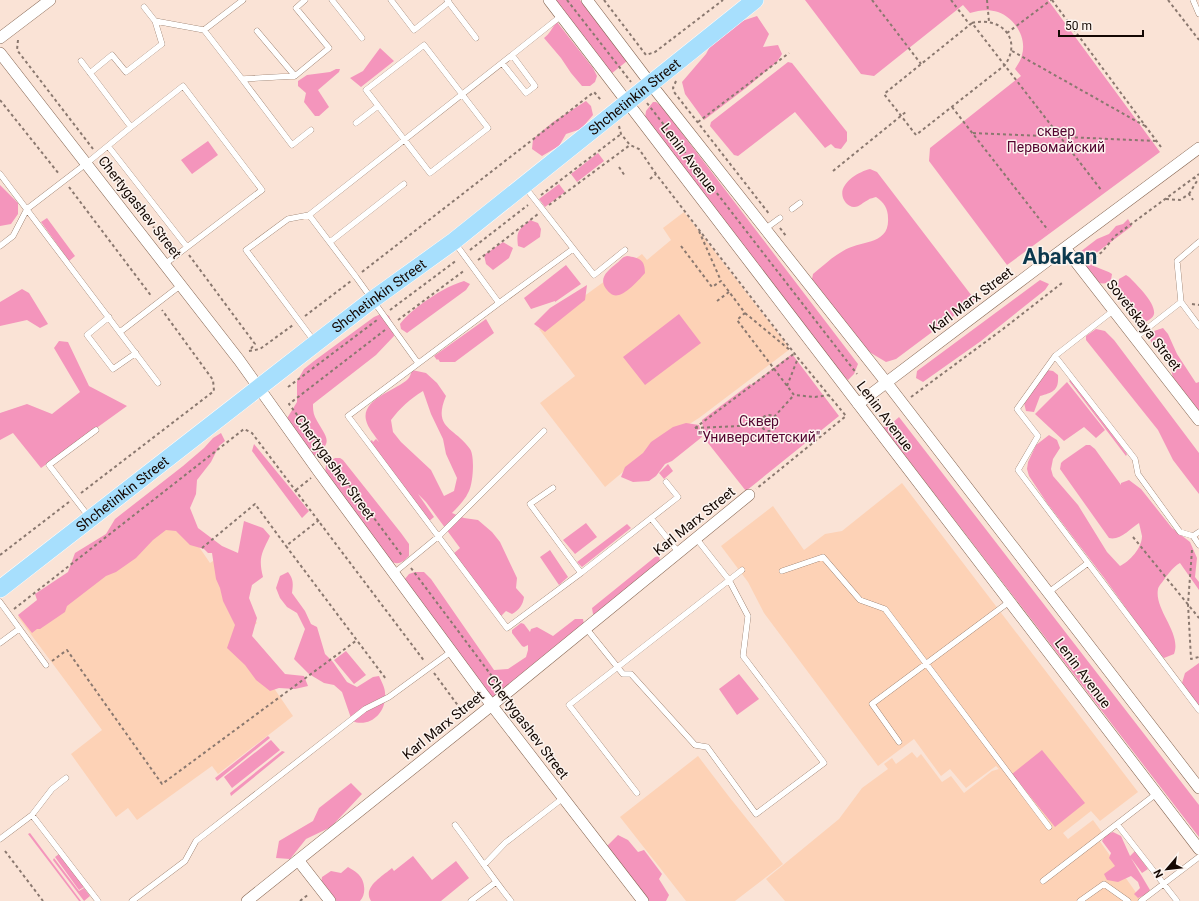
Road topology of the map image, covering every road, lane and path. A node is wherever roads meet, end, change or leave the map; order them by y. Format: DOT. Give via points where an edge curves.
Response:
graph roads {
  1 [pos="50,0"];
  2 [pos="243,0"];
  3 [pos="305,0"];
  4 [pos="332,0"];
  5 [pos="391,0"];
  6 [pos="549,0"];
  7 [pos="567,0"];
  8 [pos="587,0"];
  9 [pos="604,0"];
  10 [pos="723,0"];
  11 [pos="755,0"];
  12 [pos="872,0"];
  13 [pos="951,0"];
  14 [pos="987,0"];
  15 [pos="1052,0"];
  16 [pos="1168,0"];
  17 [pos="1192,0"];
  18 [pos="448,1"];
  19 [pos="144,6"];
  20 [pos="1199,14"];
  21 [pos="561,16"];
  22 [pos="155,21"];
  23 [pos="989,22"];
  24 [pos="971,24"];
  25 [pos="204,30"];
  26 [pos="257,31"];
  27 [pos="1007,33"];
  28 [pos="0,38"];
  29 [pos="362,38"];
  30 [pos="476,38"];
  31 [pos="18,40"];
  32 [pos="1199,40"];
  33 [pos="1012,51"];
  34 [pos="0,52"];
  35 [pos="788,53"];
  36 [pos="512,55"];
  37 [pos="81,61"];
  38 [pos="502,63"];
  39 [pos="921,64"];
  40 [pos="1005,65"];
  41 [pos="90,73"];
  42 [pos="295,76"];
  43 [pos="242,79"];
  44 [pos="678,79"];
  45 [pos="639,92"];
  46 [pos="674,92"];
  47 [pos="462,94"];
  48 [pos="0,100"];
  49 [pos="601,100"];
  50 [pos="378,106"];
  51 [pos="952,107"];
  52 [pos="907,111"];
  53 [pos="901,116"];
  54 [pos="698,122"];
  55 [pos="356,123"];
  56 [pos="619,125"];
  57 [pos="131,127"];
  58 [pos="1146,127"];
  59 [pos="311,130"];
  60 [pos="621,134"];
  61 [pos="973,134"];
  62 [pos="1060,137"];
  63 [pos="404,140"];
  64 [pos="1156,141"];
  65 [pos="630,145"];
  66 [pos="108,146"];
  67 [pos="1161,147"];
  68 [pos="1199,148"];
  69 [pos="97,155"];
  70 [pos="87,163"];
  71 [pos="619,167"];
  72 [pos="833,172"];
  73 [pos="0,174"];
  74 [pos="656,174"];
  75 [pos="1199,174"];
  76 [pos="625,176"];
  77 [pos="1194,178"];
  78 [pos="650,179"];
  79 [pos="64,180"];
  80 [pos="404,184"];
  81 [pos="523,185"];
  82 [pos="1102,191"];
  83 [pos="1189,194"];
  84 [pos="1165,199"];
  85 [pos="535,200"];
  86 [pos="1193,200"];
  87 [pos="800,203"];
  88 [pos="27,209"];
  89 [pos="792,209"];
  90 [pos="543,210"];
  91 [pos="309,215"];
  92 [pos="780,218"];
  93 [pos="697,227"];
  94 [pos="765,229"];
  95 [pos="1048,230"];
  96 [pos="454,241"];
  97 [pos="330,242"];
  98 [pos="1199,242"];
  99 [pos="0,246"];
  100 [pos="681,246"];
  101 [pos="187,247"];
  102 [pos="1065,248"];
  103 [pos="573,249"];
  104 [pos="625,250"];
  105 [pos="464,255"];
  106 [pos="176,256"];
  107 [pos="1088,263"];
  108 [pos="165,264"];
  109 [pos="471,265"];
  110 [pos="356,277"];
  111 [pos="720,281"];
  112 [pos="1062,283"];
  113 [pos="182,285"];
  114 [pos="729,292"];
  115 [pos="372,300"];
  116 [pos="717,301"];
  117 [pos="1181,302"];
  118 [pos="499,303"];
  119 [pos="157,304"];
  120 [pos="1114,310"];
  121 [pos="745,313"];
  122 [pos="384,316"];
  123 [pos="109,317"];
  124 [pos="299,320"];
  125 [pos="391,326"];
  126 [pos="1199,326"];
  127 [pos="120,332"];
  128 [pos="1135,338"];
  129 [pos="316,343"];
  130 [pos="136,352"];
  131 [pos="795,353"];
  132 [pos="1056,356"];
  133 [pos="798,358"];
  134 [pos="418,363"];
  135 [pos="774,369"];
  136 [pos="857,374"];
  137 [pos="886,382"];
  138 [pos="158,383"];
  139 [pos="787,386"];
  140 [pos="288,387"];
  141 [pos="259,388"];
  142 [pos="794,395"];
  143 [pos="829,395"];
  144 [pos="911,397"];
  145 [pos="858,404"];
  146 [pos="774,417"];
  147 [pos="1199,420"];
  148 [pos="762,425"];
  149 [pos="96,430"];
  150 [pos="544,431"];
  151 [pos="319,472"];
  152 [pos="666,482"];
  153 [pos="553,488"];
  154 [pos="296,490"];
  155 [pos="749,495"];
  156 [pos="74,498"];
  157 [pos="651,518"];
  158 [pos="90,519"];
  159 [pos="319,520"];
  160 [pos="1199,532"];
  161 [pos="438,536"];
  162 [pos="1193,536"];
  163 [pos="1133,537"];
  164 [pos="696,538"];
  165 [pos="1199,544"];
  166 [pos="286,546"];
  167 [pos="202,548"];
  168 [pos="679,553"];
  169 [pos="0,555"];
  170 [pos="407,562"];
  171 [pos="1088,563"];
  172 [pos="742,570"];
  173 [pos="782,570"];
  174 [pos="394,573"];
  175 [pos="581,573"];
  176 [pos="729,580"];
  177 [pos="0,589"];
  178 [pos="1049,592"];
  179 [pos="0,602"];
  180 [pos="1009,602"];
  181 [pos="1188,604"];
  182 [pos="8,613"];
  183 [pos="1199,618"];
  184 [pos="586,628"];
  185 [pos="19,629"];
  186 [pos="356,640"];
  187 [pos="0,643"];
  188 [pos="452,651"];
  189 [pos="1199,657"];
  190 [pos="926,664"];
  191 [pos="46,665"];
  192 [pos="617,667"];
  193 [pos="429,668"];
  194 [pos="386,679"];
  195 [pos="497,683"];
  196 [pos="492,705"];
  197 [pos="1199,710"];
  198 [pos="462,711"];
  199 [pos="899,742"];
  200 [pos="66,778"];
  201 [pos="1199,788"];
  202 [pos="637,793"];
  203 [pos="1156,794"];
  204 [pos="563,798"];
  205 [pos="32,815"];
  206 [pos="1117,824"];
  207 [pos="455,825"];
  208 [pos="1049,827"];
  209 [pos="0,839"];
  210 [pos="1199,849"];
  211 [pos="5,851"];
  212 [pos="1199,857"];
  213 [pos="298,860"];
  214 [pos="484,865"];
  215 [pos="1043,881"];
  216 [pos="496,882"];
  217 [pos="1164,884"];
  218 [pos="309,894"];
  219 [pos="43,901"];
  220 [pos="98,901"];
  221 [pos="132,901"];
  222 [pos="247,901"];
  223 [pos="300,901"];
  224 [pos="330,901"];
  225 [pos="471,901"];
  226 [pos="511,901"];
  227 [pos="642,901"];
  228 [pos="1080,901"];
  229 [pos="1128,901"];
  230 [pos="1141,901"];
  231 [pos="1177,901"];
  1 -- 28 [label="street"];
  2 -- 25 [label="lane"];
  3 -- 42 [label="lane" via="296,8 329,48"];
  4 -- 29 [label="lane"];
  5 -- 18 [label="lane" via="414,30"];
  6 -- 21 [label="street, Lenin Avenue"];
  7 -- 45 [label="path"];
  8 -- 45 [label="street, Lenin Avenue"];
  9 -- 10 [label="path" via="646,55 656,52"];
  11 -- 45 [label="main road, Shchetinkin Street"];
  12 -- 39 [label="path"];
  13 -- 24 [label="path"];
  14 -- 23 [label="path"];
  15 -- 27 [label="path"];
  15 -- 58 [label="path"];
  16 -- 32 [label="path"];
  17 -- 20 [label="lane"];
  18 -- 30 [label="lane"];
  19 -- 22 [label="lane"];
  21 -- 36 [label="lane"];
  21 -- 45 [label="street, Lenin Avenue"];
  22 -- 25 [label="lane"];
  22 -- 41 [label="lane" via="162,44 126,72 112,55"];
  23 -- 24 [label="path"];
  23 -- 27 [label="path"];
  24 -- 39 [label="path"];
  24 -- 40 [label="path"];
  25 -- 43 [label="lane"];
  26 -- 42 [label="lane"];
  27 -- 33 [label="path"];
  31 -- 69 [label="path" via="17,50"];
  33 -- 40 [label="path"];
  33 -- 58 [label="path"];
  34 -- 70 [label="street, Chertygashev Street"];
  35 -- 54 [label="path"];
  36 -- 38 [label="lane"];
  36 -- 38 [label="lane" via="535,86 526,94"];
  37 -- 41 [label="lane"];
  38 -- 47 [label="lane"];
  39 -- 53 [label="path" via="884,94"];
  40 -- 51 [label="path"];
  40 -- 62 [label="path"];
  41 -- 57 [label="lane"];
  42 -- 43 [label="lane"];
  43 -- 59 [label="lane" via="292,145"];
  44 -- 46 [label="path" via="673,88"];
  45 -- 81 [label="main road, Shchetinkin Street"];
  45 -- 94 [label="street, Lenin Avenue"];
  45 -- 136 [label="path"];
  45 -- 145 [label="street, Lenin Avenue"];
  47 -- 50 [label="lane" via="424,45 366,90"];
  47 -- 63 [label="lane"];
  47 -- 63 [label="lane" via="488,128 430,173"];
  48 -- 79 [label="path"];
  49 -- 110 [label="path" via="594,92"];
  50 -- 55 [label="lane"];
  50 -- 63 [label="lane"];
  51 -- 53 [label="path" via="916,135"];
  51 -- 61 [label="path"];
  52 -- 53 [label="path"];
  53 -- 72 [label="path"];
  56 -- 60 [label="path"];
  57 -- 66 [label="lane"];
  57 -- 101 [label="lane" via="183,86 262,190"];
  58 -- 64 [label="path"];
  60 -- 65 [label="path"];
  60 -- 85 [label="path"];
  61 -- 62 [label="path"];
  61 -- 95 [label="path"];
  62 -- 64 [label="path"];
  62 -- 82 [label="path"];
  63 -- 91 [label="lane"];
  64 -- 67 [label="path"];
  65 -- 74 [label="path" via="639,149"];
  65 -- 90 [label="path"];
  66 -- 69 [label="lane"];
  66 -- 101 [label="lane"];
  68 -- 102 [label="street, Karl Marx Street"];
  69 -- 70 [label="lane"];
  69 -- 106 [label="path"];
  70 -- 79 [label="lane"];
  70 -- 108 [label="street, Chertygashev Street"];
  71 -- 76 [label="path"];
  73 -- 88 [label="lane"];
  74 -- 78 [label="path"];
  74 -- 93 [label="path"];
  75 -- 77 [label="path"];
  77 -- 83 [label="path" via="1197,181"];
  77 -- 84 [label="path"];
  79 -- 88 [label="lane"];
  79 -- 119 [label="path"];
  80 -- 97 [label="lane"];
  81 -- 85 [label="lane"];
  81 -- 96 [label="main road, Shchetinkin Street"];
  83 -- 84 [label="path" via="1180,200"];
  83 -- 86 [label="path"];
  84 -- 107 [label="path" via="1115,236 1102,252"];
  85 -- 90 [label="lane"];
  85 -- 105 [label="path"];
  87 -- 89 [label="lane"];
  88 -- 99 [label="lane" via="13,236"];
  88 -- 123 [label="lane"];
  90 -- 103 [label="lane"];
  90 -- 109 [label="path"];
  91 -- 97 [label="lane"];
  91 -- 124 [label="lane" via="288,219 246,250"];
  92 -- 94 [label="lane"];
  93 -- 111 [label="path"];
  93 -- 131 [label="path"];
  94 -- 137 [label="street, Lenin Avenue"];
  96 -- 105 [label="lane"];
  96 -- 115 [label="main road, Shchetinkin Street"];
  97 -- 110 [label="lane"];
  98 -- 117 [label="lane" via="1177,261"];
  100 -- 111 [label="path" via="712,287"];
  101 -- 106 [label="lane"];
  102 -- 120 [label="street, Sovetskaya Street"];
  102 -- 137 [label="street, Karl Marx Street"];
  103 -- 104 [label="lane" via="594,275"];
  103 -- 118 [label="lane"];
  105 -- 109 [label="lane"];
  105 -- 122 [label="path"];
  106 -- 108 [label="lane"];
  106 -- 124 [label="path" via="188,254 255,344 249,351 260,349"];
  108 -- 113 [label="street, Chertygashev Street"];
  109 -- 118 [label="lane"];
  109 -- 125 [label="path"];
  110 -- 115 [label="lane"];
  110 -- 124 [label="path"];
  111 -- 114 [label="path"];
  112 -- 144 [label="path"];
  113 -- 119 [label="lane"];
  113 -- 141 [label="street, Chertygashev Street"];
  114 -- 116 [label="path"];
  114 -- 121 [label="path"];
  115 -- 122 [label="lane"];
  115 -- 129 [label="main road, Shchetinkin Street"];
  117 -- 126 [label="lane"];
  117 -- 128 [label="lane"];
  118 -- 134 [label="lane"];
  119 -- 127 [label="lane"];
  119 -- 156 [label="path" via="213,380 214,391"];
  120 -- 128 [label="street, Sovetskaya Street"];
  120 -- 132 [label="lane"];
  121 -- 131 [label="path"];
  121 -- 135 [label="path" via="737,320"];
  122 -- 125 [label="lane"];
  122 -- 140 [label="path"];
  123 -- 127 [label="lane"];
  123 -- 130 [label="lane" via="87,335 113,370"];
  124 -- 129 [label="lane"];
  125 -- 134 [label="lane"];
  125 -- 170 [label="path" via="289,404"];
  127 -- 130 [label="lane"];
  128 -- 147 [label="street, Sovetskaya Street"];
  129 -- 141 [label="main road, Shchetinkin Street"];
  130 -- 138 [label="lane"];
  131 -- 133 [label="path"];
  131 -- 135 [label="path"];
  132 -- 162 [label="lane" via="1135,459 1138,474 1180,532"];
  132 -- 171 [label="lane" via="1017,409 1038,436 1018,470"];
  133 -- 139 [label="path"];
  133 -- 143 [label="path"];
  134 -- 161 [label="lane" via="348,416"];
  135 -- 139 [label="path"];
  135 -- 148 [label="path" via="695,428"];
  137 -- 145 [label="street, Karl Marx Street"];
  137 -- 178 [label="street, Lenin Avenue"];
  139 -- 142 [label="path"];
  141 -- 151 [label="street, Chertygashev Street"];
  141 -- 158 [label="main road, Shchetinkin Street"];
  142 -- 143 [label="path"];
  142 -- 146 [label="path"];
  143 -- 155 [label="path" via="846,416"];
  145 -- 180 [label="street, Lenin Avenue"];
  146 -- 148 [label="path" via="771,415 763,418"];
  146 -- 148 [label="path" via="777,424 775,428 768,430"];
  149 -- 156 [label="lane" via="49,465"];
  150 -- 161 [label="lane"];
  151 -- 154 [label="path"];
  151 -- 174 [label="street, Chertygashev Street"];
  152 -- 157 [label="lane" via="678,497"];
  153 -- 175 [label="lane" via="530,504"];
  154 -- 159 [label="path"];
  154 -- 182 [label="path" via="252,433 244,429"];
  155 -- 164 [label="street, Karl Marx Street"];
  156 -- 158 [label="lane"];
  156 -- 169 [label="path"];
  157 -- 168 [label="lane"];
  157 -- 175 [label="lane"];
  158 -- 177 [label="main road, Shchetinkin Street"];
  159 -- 166 [label="path"];
  159 -- 193 [label="path"];
  160 -- 162 [label="lane"];
  161 -- 170 [label="lane"];
  161 -- 175 [label="lane" via="507,628"];
  162 -- 165 [label="lane"];
  162 -- 181 [label="path"];
  163 -- 181 [label="path"];
  164 -- 168 [label="street, Karl Marx Street"];
  164 -- 176 [label="lane"];
  166 -- 167 [label="path" via="255,504"];
  166 -- 186 [label="path"];
  168 -- 184 [label="street, Karl Marx Street"];
  170 -- 174 [label="lane"];
  170 -- 195 [label="path"];
  171 -- 178 [label="lane"];
  171 -- 197 [label="lane"];
  172 -- 176 [label="lane"];
  173 -- 190 [label="lane" via="823,557 860,600 885,609"];
  174 -- 188 [label="street, Chertygashev Street"];
  176 -- 192 [label="lane"];
  176 -- 192 [label="lane" via="748,616 743,656 824,763 756,814 707,747 695,745 631,674 623,674"];
  178 -- 201 [label="street, Lenin Avenue"];
  179 -- 182 [label="lane"];
  180 -- 190 [label="lane"];
  180 -- 203 [label="street, Lenin Avenue"];
  181 -- 183 [label="path"];
  181 -- 189 [label="path" via="1191,659"];
  182 -- 185 [label="lane"];
  184 -- 192 [label="lane"];
  184 -- 196 [label="street, Karl Marx Street"];
  185 -- 187 [label="lane"];
  185 -- 191 [label="lane"];
  186 -- 191 [label="path" via="162,784 67,650"];
  186 -- 194 [label="path"];
  188 -- 193 [label="lane"];
  188 -- 196 [label="street, Chertygashev Street"];
  190 -- 199 [label="lane" via="872,704"];
  190 -- 208 [label="lane"];
  192 -- 202 [label="lane" via="569,705"];
  193 -- 198 [label="path"];
  193 -- 221 [label="lane" via="389,697 365,709 202,836 196,841 185,861"];
  196 -- 204 [label="street, Chertygashev Street"];
  196 -- 213 [label="street, Karl Marx Street"];
  200 -- 205 [label="lane" via="52,789"];
  203 -- 206 [label="lane"];
  203 -- 210 [label="street, Lenin Avenue"];
  204 -- 214 [label="lane" via="505,843"];
  204 -- 227 [label="street, Chertygashev Street"];
  205 -- 209 [label="lane"];
  205 -- 220 [label="lane"];
  206 -- 215 [label="lane"];
  206 -- 217 [label="lane"];
  207 -- 214 [label="lane"];
  211 -- 219 [label="path"];
  212 -- 217 [label="lane"];
  213 -- 222 [label="street, Karl Marx Street"];
  213 -- 224 [label="street"];
  214 -- 216 [label="lane"];
  216 -- 225 [label="lane"];
  216 -- 226 [label="lane"];
  217 -- 230 [label="lane"];
  217 -- 231 [label="lane"];
  218 -- 223 [label="path"];
  228 -- 229 [label="lane" via="1104,884"];
}
